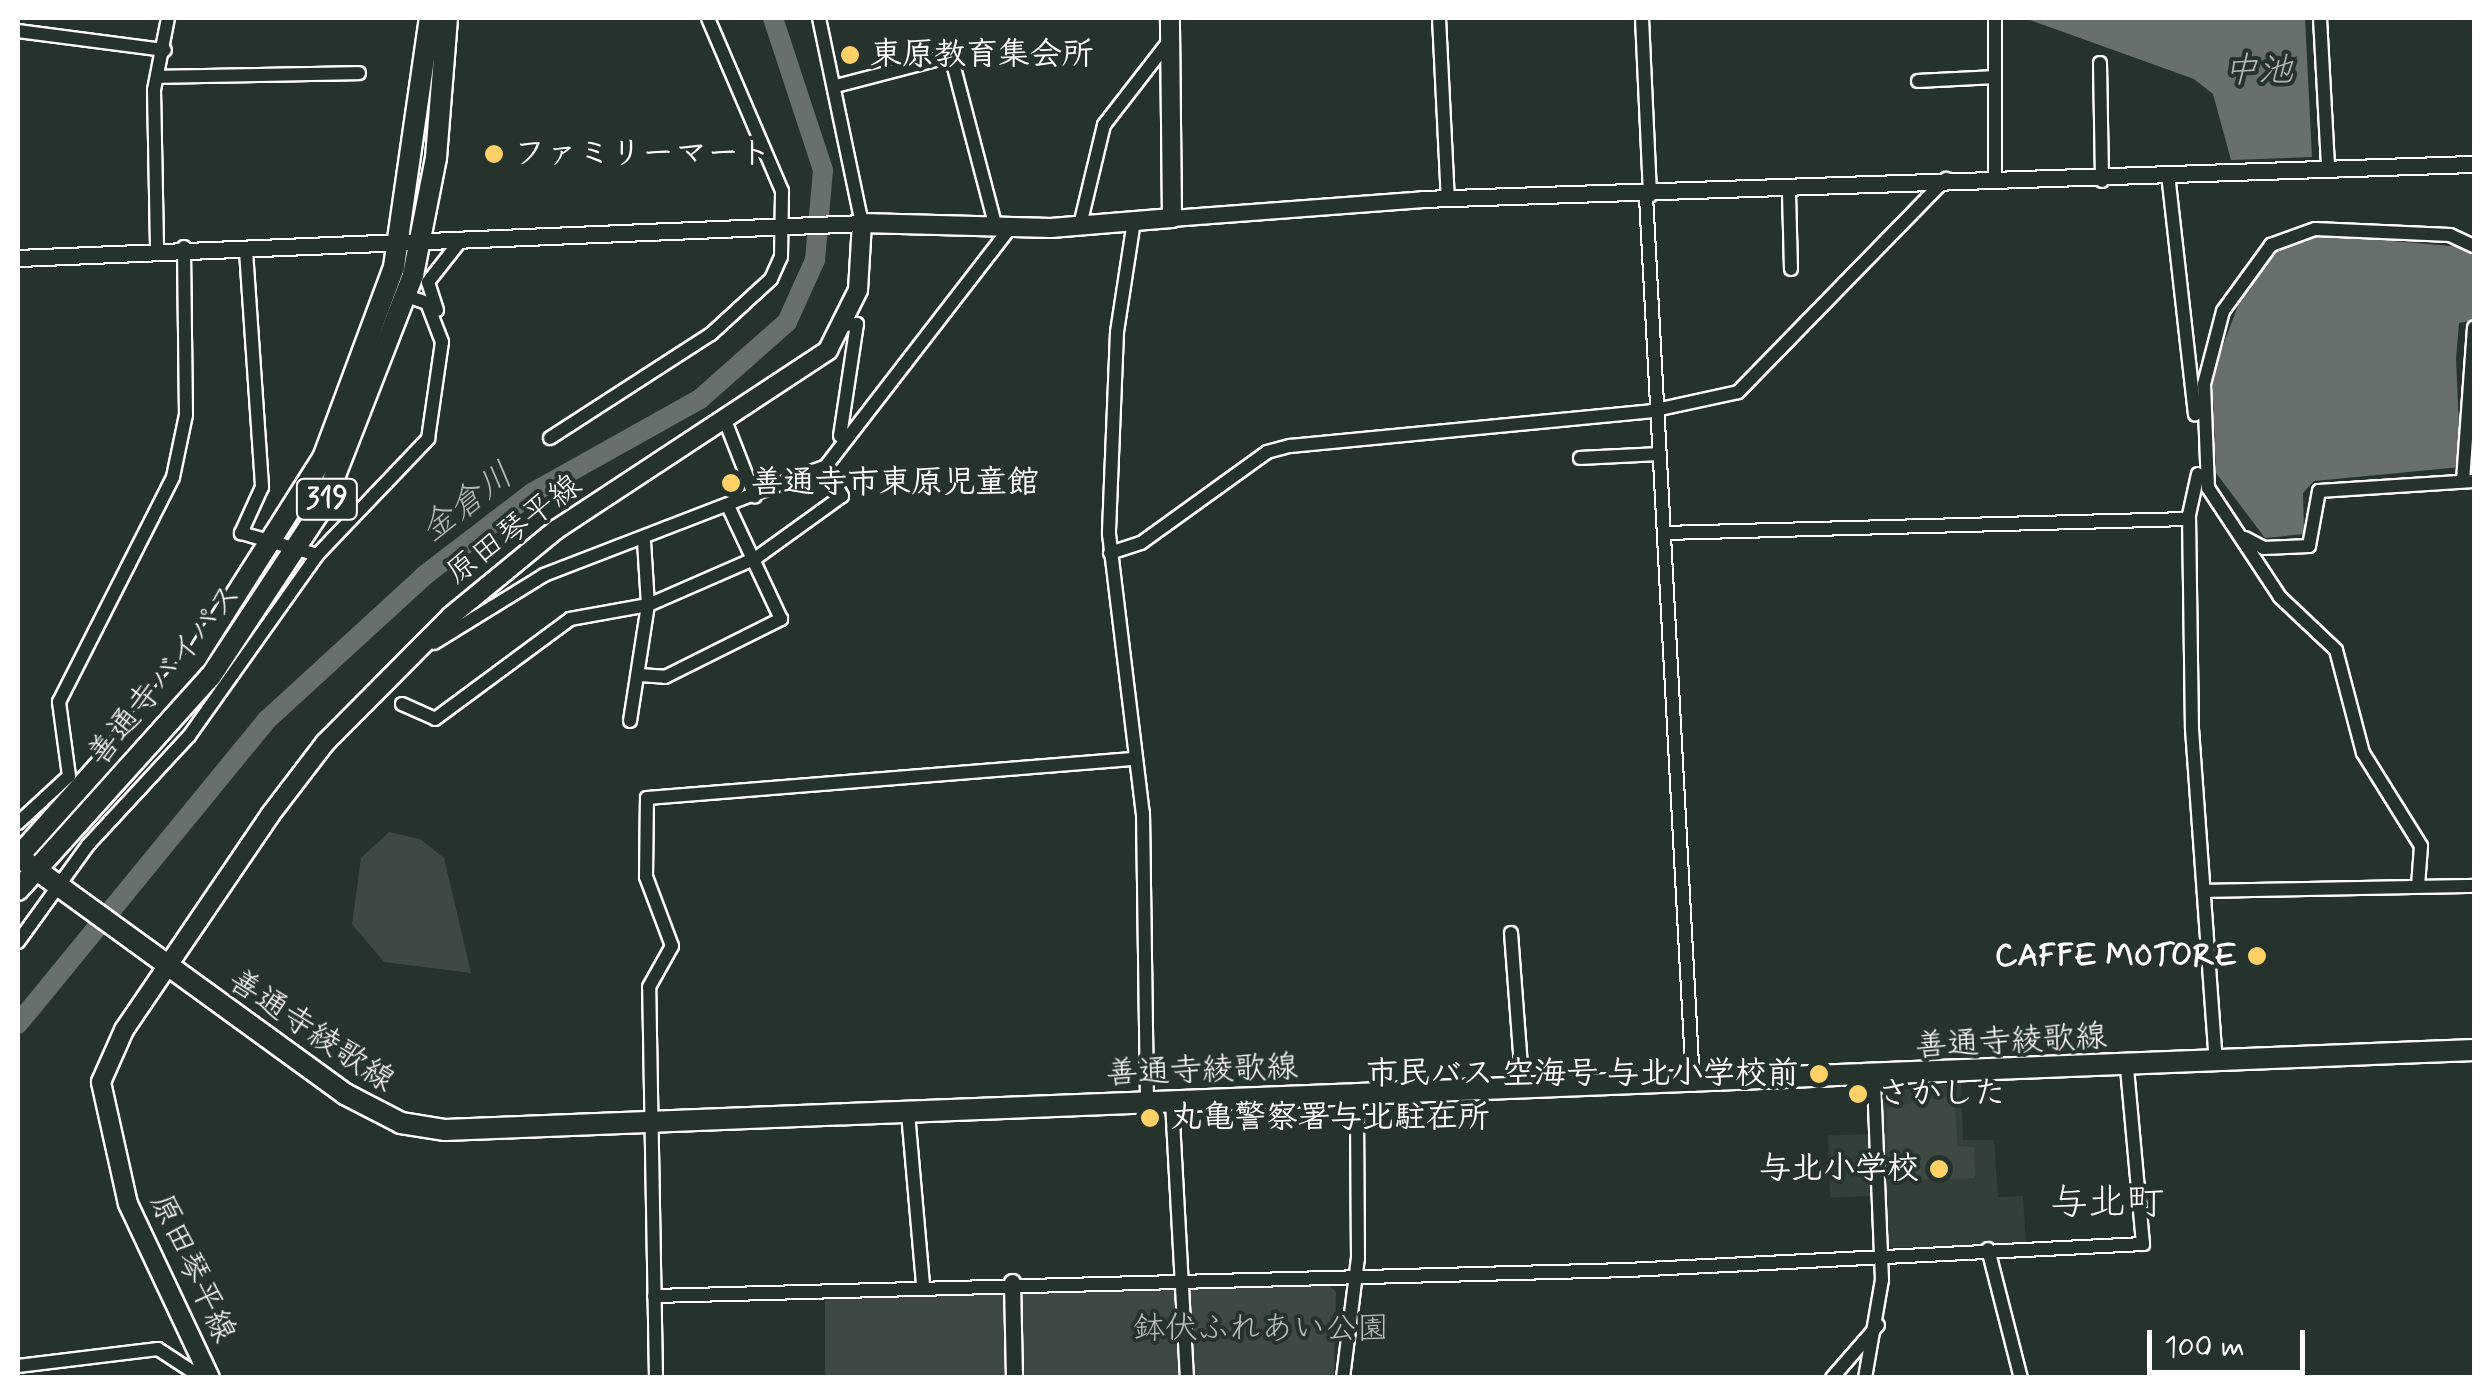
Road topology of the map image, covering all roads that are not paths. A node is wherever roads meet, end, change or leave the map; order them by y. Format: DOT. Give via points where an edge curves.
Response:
graph roads {
  1 [pos="168,18"];
  2 [pos="430,18"];
  3 [pos="447,18"];
  4 [pos="708,18"];
  5 [pos="819,18"];
  6 [pos="1170,18"];
  7 [pos="1438,18"];
  8 [pos="1642,18"];
  9 [pos="1995,18"];
  10 [pos="2320,18"];
  11 [pos="18,31"];
  12 [pos="1170,40"];
  13 [pos="165,50"];
  14 [pos="2100,63"];
  15 [pos="359,73"];
  16 [pos="157,77"];
  17 [pos="1995,77"];
  18 [pos="1918,81"];
  19 [pos="836,86"];
  20 [pos="2474,164"];
  21 [pos="2328,166"];
  22 [pos="2168,174"];
  23 [pos="1946,179"];
  24 [pos="1995,180"];
  25 [pos="2102,181"];
  26 [pos="1789,193"];
  27 [pos="1648,196"];
  28 [pos="1448,199"];
  29 [pos="1172,218"];
  30 [pos="1134,221"];
  31 [pos="857,224"];
  32 [pos="1080,226"];
  33 [pos="785,227"];
  34 [pos="1003,228"];
  35 [pos="462,239"];
  36 [pos="410,241"];
  37 [pos="157,246"];
  38 [pos="2474,246"];
  39 [pos="184,247"];
  40 [pos="246,251"];
  41 [pos="18,258"];
  42 [pos="1791,269"];
  43 [pos="406,296"];
  44 [pos="844,325"];
  45 [pos="2474,327"];
  46 [pos="442,342"];
  47 [pos="1657,409"];
  48 [pos="726,423"];
  49 [pos="550,438"];
  50 [pos="839,444"];
  51 [pos="1659,454"];
  52 [pos="1580,458"];
  53 [pos="826,466"];
  54 [pos="2469,481"];
  55 [pos="755,497"];
  56 [pos="729,508"];
  57 [pos="2189,520"];
  58 [pos="1664,533"];
  59 [pos="2242,536"];
  60 [pos="644,542"];
  61 [pos="274,547"];
  62 [pos="307,553"];
  63 [pos="1110,553"];
  64 [pos="752,560"];
  65 [pos="648,605"];
  66 [pos="406,658"];
  67 [pos="638,675"];
  68 [pos="402,704"];
  69 [pos="630,721"];
  70 [pos="1132,759"];
  71 [pos="18,823"];
  72 [pos="18,856"];
  73 [pos="35,871"];
  74 [pos="2418,886"];
  75 [pos="2474,886"];
  76 [pos="18,890"];
  77 [pos="2206,891"];
  78 [pos="64,893"];
  79 [pos="1511,932"];
  80 [pos="18,942"];
  81 [pos="166,968"];
  82 [pos="2474,1050"];
  83 [pos="2216,1062"];
  84 [pos="2127,1067"];
  85 [pos="1874,1079"];
  86 [pos="1693,1085"];
  87 [pos="1522,1091"];
  88 [pos="1357,1096"];
  89 [pos="1172,1102"];
  90 [pos="1147,1103"];
  91 [pos="908,1113"];
  92 [pos="648,1122"];
  93 [pos="1988,1249"];
  94 [pos="1880,1256"];
  95 [pos="1356,1274"];
  96 [pos="1188,1278"];
  97 [pos="1012,1282"];
  98 [pos="922,1284"];
  99 [pos="654,1296"];
  100 [pos="1878,1326"];
  101 [pos="18,1366"];
  102 [pos="208,1371"];
  103 [pos="656,1378"];
  104 [pos="1014,1378"];
  105 [pos="1186,1378"];
  106 [pos="1343,1378"];
  107 [pos="1832,1378"];
  108 [pos="1865,1378"];
  109 [pos="2021,1378"];
  1 -- 13 [label="street"];
  2 -- 36 [label="main road, 善通寺バイパス / 319"];
  3 -- 36 [label="main road, 善通寺バイパス / 319"];
  4 -- 33 [label="street" via="770,157"];
  5 -- 19 [label="street"];
  6 -- 12 [label="main road"];
  7 -- 28 [label="street"];
  8 -- 27 [label="street"];
  9 -- 17 [label="street"];
  10 -- 21 [label="street"];
  11 -- 13 [label="street"];
  12 -- 29 [label="main road"];
  12 -- 32 [label="street" via="1104,126"];
  13 -- 16 [label="street"];
  14 -- 25 [label="street" via="2094,135"];
  15 -- 16 [label="street"];
  16 -- 37 [label="street"];
  17 -- 18 [label="street"];
  17 -- 24 [label="street"];
  19 -- 31 [label="street"];
  19 -- 34 [label="street" via="950,56"];
  20 -- 21 [label="street"];
  21 -- 22 [label="street"];
  22 -- 25 [label="street"];
  22 -- 57 [label="street" via="2179,314 2193,372 2198,489"];
  23 -- 24 [label="street"];
  23 -- 26 [label="street"];
  23 -- 47 [label="street" via="1762,377 1738,392"];
  24 -- 25 [label="street"];
  26 -- 27 [label="street"];
  26 -- 42 [label="street"];
  27 -- 28 [label="street"];
  27 -- 47 [label="street"];
  28 -- 29 [label="street"];
  29 -- 30 [label="main road"];
  30 -- 32 [label="main road"];
  30 -- 63 [label="street" via="1117,332"];
  31 -- 33 [label="street"];
  31 -- 34 [label="main road"];
  31 -- 44 [label="main road, 原田琴平線" via="858,290"];
  32 -- 34 [label="main road"];
  33 -- 35 [label="street"];
  33 -- 49 [label="street" via="781,257 750,301"];
  34 -- 50 [label="street"];
  35 -- 36 [label="street"];
  35 -- 46 [label="street" via="426,288"];
  36 -- 40 [label="street"];
  36 -- 43 [label="main road, 善通寺バイパス / 319"];
  36 -- 61 [label="main road, 善通寺バイパス / 319" via="352,396"];
  37 -- 39 [label="street"];
  37 -- 41 [label="street"];
  38 -- 59 [label="street" via="2450,235 2316,230 2257,253 2223,311 2204,384 2202,472"];
  39 -- 40 [label="street"];
  39 -- 71 [label="street" via="186,415 173,477 59,702 69,776"];
  40 -- 61 [label="street" via="262,487 241,532"];
  43 -- 46 [label="street" via="428,303"];
  43 -- 62 [label="main road, 善通寺バイパス / 319"];
  44 -- 48 [label="main road, 原田琴平線" via="805,372"];
  44 -- 50 [label="street" via="857,324"];
  45 -- 54 [label="street"];
  46 -- 62 [label="street" via="428,439"];
  47 -- 51 [label="street"];
  47 -- 63 [label="street" via="1290,446 1256,459 1141,543"];
  48 -- 55 [label="street"];
  48 -- 66 [label="main road, 原田琴平線" via="557,528"];
  50 -- 53 [label="street"];
  51 -- 52 [label="street"];
  51 -- 58 [label="street"];
  53 -- 55 [label="street"];
  53 -- 64 [label="street" via="842,496"];
  54 -- 59 [label="street" via="2319,491 2309,546 2264,548"];
  55 -- 56 [label="street"];
  56 -- 60 [label="street"];
  56 -- 64 [label="street"];
  57 -- 58 [label="street"];
  57 -- 77 [label="street"];
  58 -- 86 [label="street"];
  59 -- 74 [label="street" via="2280,597 2336,650 2364,753 2421,846"];
  60 -- 65 [label="street"];
  60 -- 66 [label="street" via="544,575"];
  61 -- 62 [label="street"];
  61 -- 72 [label="main road, 善通寺バイパス / 319" via="166,696"];
  62 -- 73 [label="main road, 善通寺バイパス / 319" via="202,688"];
  62 -- 78 [label="street" via="188,736 88,845"];
  63 -- 70 [label="street"];
  64 -- 65 [label="street"];
  64 -- 67 [label="street" via="781,619 665,677"];
  65 -- 67 [label="street"];
  65 -- 68 [label="street" via="570,619 426,722"];
  66 -- 81 [label="main road, 原田琴平線" via="325,743"];
  67 -- 69 [label="street"];
  70 -- 90 [label="street" via="1146,878"];
  70 -- 92 [label="street" via="647,798 646,878 672,946 649,987"];
  72 -- 73 [label="main road, 善通寺綾歌線"];
  73 -- 76 [label="main road, 善通寺バイパス / 319"];
  73 -- 78 [label="main road, 善通寺綾歌線"];
  74 -- 75 [label="street"];
  74 -- 77 [label="street"];
  77 -- 83 [label="street"];
  78 -- 80 [label="street"];
  78 -- 81 [label="main road, 善通寺綾歌線"];
  79 -- 87 [label="street"];
  81 -- 92 [label="main road, 善通寺綾歌線" via="401,1123"];
  81 -- 102 [label="main road, 原田琴平線" via="111,1052 101,1099 128,1204"];
  82 -- 83 [label="main road, 善通寺綾歌線"];
  83 -- 84 [label="main road, 善通寺綾歌線"];
  84 -- 85 [label="main road, 善通寺綾歌線"];
  84 -- 93 [label="street" via="2143,1244"];
  85 -- 86 [label="main road, 善通寺綾歌線"];
  85 -- 94 [label="street"];
  86 -- 87 [label="main road, 善通寺綾歌線"];
  87 -- 88 [label="main road, 善通寺綾歌線"];
  88 -- 89 [label="main road, 善通寺綾歌線"];
  88 -- 95 [label="street"];
  89 -- 90 [label="main road, 善通寺綾歌線"];
  89 -- 96 [label="street" via="1179,1272"];
  90 -- 91 [label="main road, 善通寺綾歌線"];
  91 -- 92 [label="main road, 善通寺綾歌線"];
  91 -- 98 [label="street"];
  92 -- 99 [label="street"];
  93 -- 94 [label="street"];
  93 -- 109 [label="street"];
  94 -- 95 [label="street"];
  94 -- 100 [label="street"];
  95 -- 96 [label="street"];
  95 -- 106 [label="street" via="1344,1313"];
  96 -- 97 [label="street"];
  96 -- 105 [label="street"];
  97 -- 98 [label="street"];
  97 -- 104 [label="street"];
  98 -- 99 [label="street"];
  99 -- 103 [label="street"];
  100 -- 107 [label="street"];
  100 -- 108 [label="street"];
  101 -- 102 [label="street" via="158,1349 194,1372"];
}
